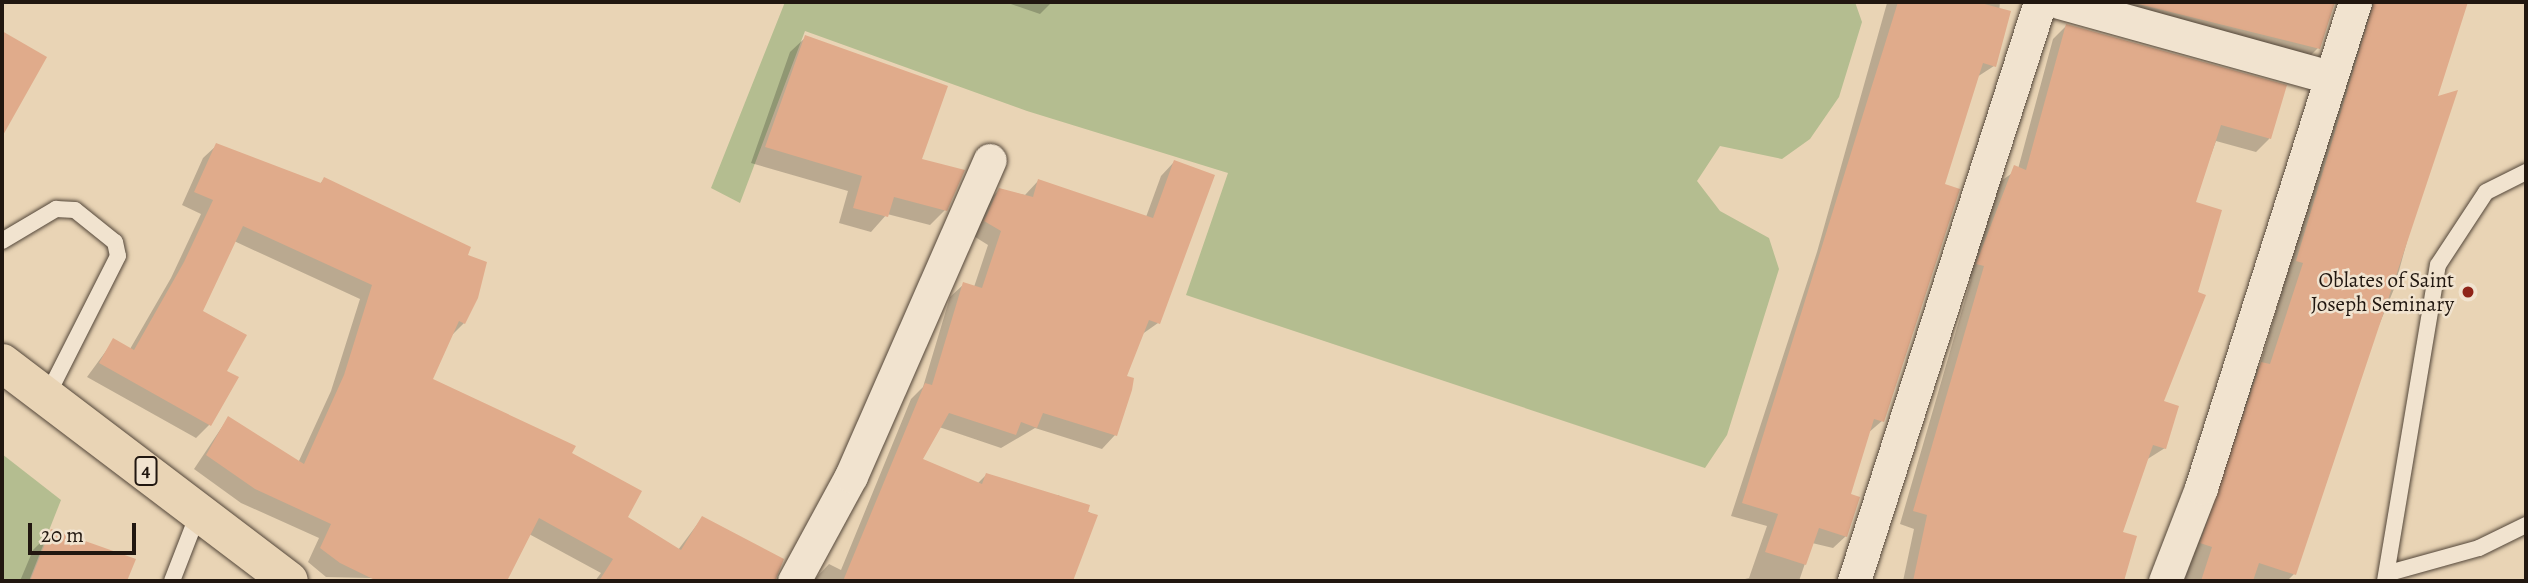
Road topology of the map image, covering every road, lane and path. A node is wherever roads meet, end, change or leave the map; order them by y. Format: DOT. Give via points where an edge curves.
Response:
graph roads {
  1 [pos="2040,2"];
  2 [pos="2059,2"];
  3 [pos="2355,2"];
  4 [pos="2330,77"];
  5 [pos="990,160"];
  6 [pos="2526,172"];
  7 [pos="2,242"];
  8 [pos="2,363"];
  9 [pos="47,396"];
  10 [pos="199,511"];
  11 [pos="2526,526"];
  12 [pos="2387,577"];
  13 [pos="172,581"];
  14 [pos="289,581"];
  15 [pos="794,581"];
  16 [pos="1854,581"];
  17 [pos="2165,581"];
  1 -- 16 [label="street"];
  2 -- 4 [label="street"];
  3 -- 4 [label="street"];
  4 -- 17 [label="street" via="2201,488"];
  5 -- 15 [label="street" via="851,476"];
  6 -- 12 [label="lane" via="2486,192 2438,265"];
  7 -- 9 [label="lane" via="56,209 75,210 115,242 118,256"];
  8 -- 9 [label="main road, 4"];
  9 -- 10 [label="main road, 4"];
  10 -- 13 [label="lane"];
  10 -- 14 [label="main road, 4"];
  11 -- 12 [label="lane" via="2479,548"];
}
